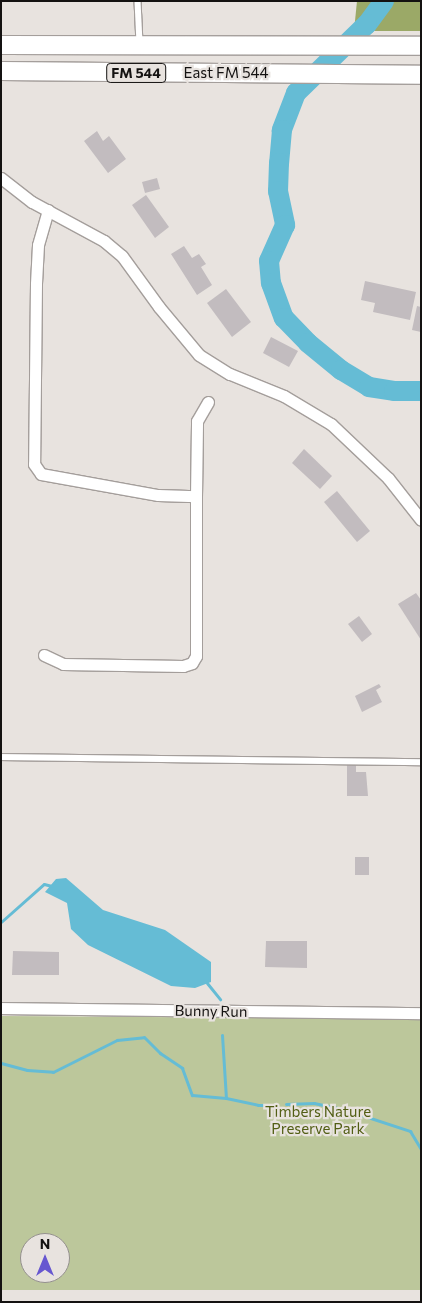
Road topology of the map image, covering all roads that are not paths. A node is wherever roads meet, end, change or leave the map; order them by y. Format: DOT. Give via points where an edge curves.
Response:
graph roads {
  1 [pos="138,1"];
  2 [pos="1,45"];
  3 [pos="140,45"];
  4 [pos="421,46"];
  5 [pos="1,72"];
  6 [pos="421,75"];
  7 [pos="1,178"];
  8 [pos="48,210"];
  9 [pos="208,402"];
  10 [pos="196,496"];
  11 [pos="421,520"];
  12 [pos="44,655"];
  13 [pos="1,757"];
  14 [pos="421,762"];
  15 [pos="1,1008"];
  16 [pos="421,1013"];
  1 -- 3 [label="lane"];
  2 -- 3 [label="main road, East FM 544 / FM 544"];
  3 -- 4 [label="main road, East FM 544 / FM 544"];
  5 -- 6 [label="main road, East FM 544 / FM 544"];
  7 -- 8 [label="street"];
  8 -- 10 [label="street" via="40,231 38,255 34,464 41,474 158,495"];
  8 -- 11 [label="street" via="104,241 122,256 159,308 199,355 230,374 284,396 331,424 358,446"];
  9 -- 10 [label="street" via="197,421"];
  10 -- 12 [label="street" via="196,656 192,663 183,666 63,664"];
  13 -- 14 [label="lane"];
  15 -- 16 [label="street, Bunny Run"];
}
